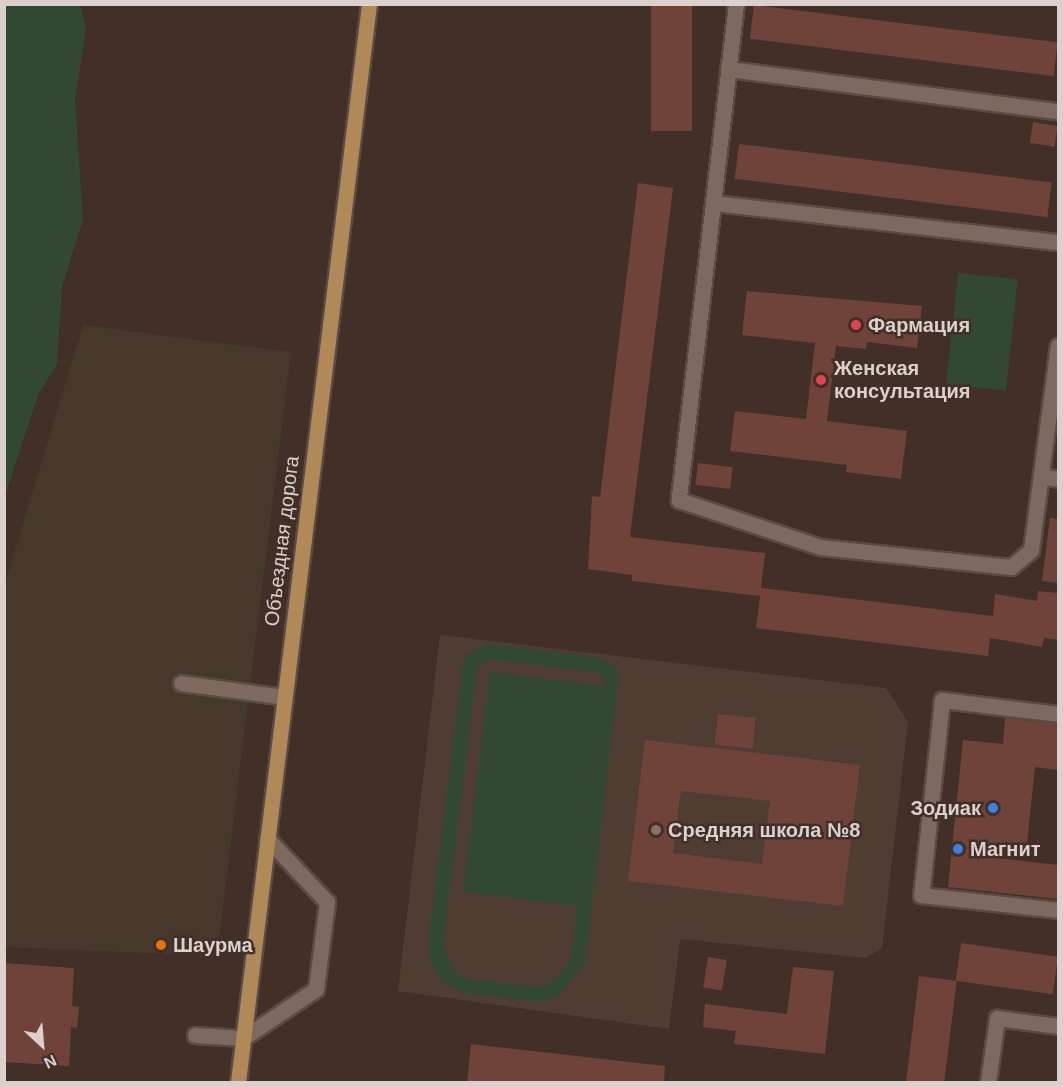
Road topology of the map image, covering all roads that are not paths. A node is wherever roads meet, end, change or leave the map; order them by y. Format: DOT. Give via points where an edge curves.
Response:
graph roads {
  1 [pos="369,4"];
  2 [pos="736,4"];
  3 [pos="728,69"];
  4 [pos="1059,111"];
  5 [pos="714,203"];
  6 [pos="1059,242"];
  7 [pos="1059,346"];
  8 [pos="1041,476"];
  9 [pos="1059,479"];
  10 [pos="181,683"];
  11 [pos="284,698"];
  12 [pos="1059,714"];
  13 [pos="267,838"];
  14 [pos="1059,910"];
  15 [pos="1059,1026"];
  16 [pos="195,1035"];
  17 [pos="243,1038"];
  18 [pos="238,1083"];
  19 [pos="988,1083"];
  1 -- 11 [label="main road, Объездная дорога"];
  2 -- 3 [label="lane"];
  3 -- 4 [label="lane"];
  3 -- 5 [label="lane"];
  5 -- 6 [label="lane"];
  5 -- 8 [label="lane" via="679,500 820,546 994,568 1023,561 1031,550"];
  7 -- 8 [label="lane"];
  8 -- 9 [label="lane"];
  10 -- 11 [label="lane"];
  11 -- 13 [label="main road, Объездная дорога"];
  12 -- 14 [label="lane" via="942,700 921,895"];
  13 -- 17 [label="main road, Объездная дорога"];
  13 -- 17 [label="lane" via="327,902 322,946 316,989"];
  15 -- 19 [label="lane" via="997,1018"];
  16 -- 17 [label="lane"];
  17 -- 18 [label="main road, Объездная дорога"];
}
